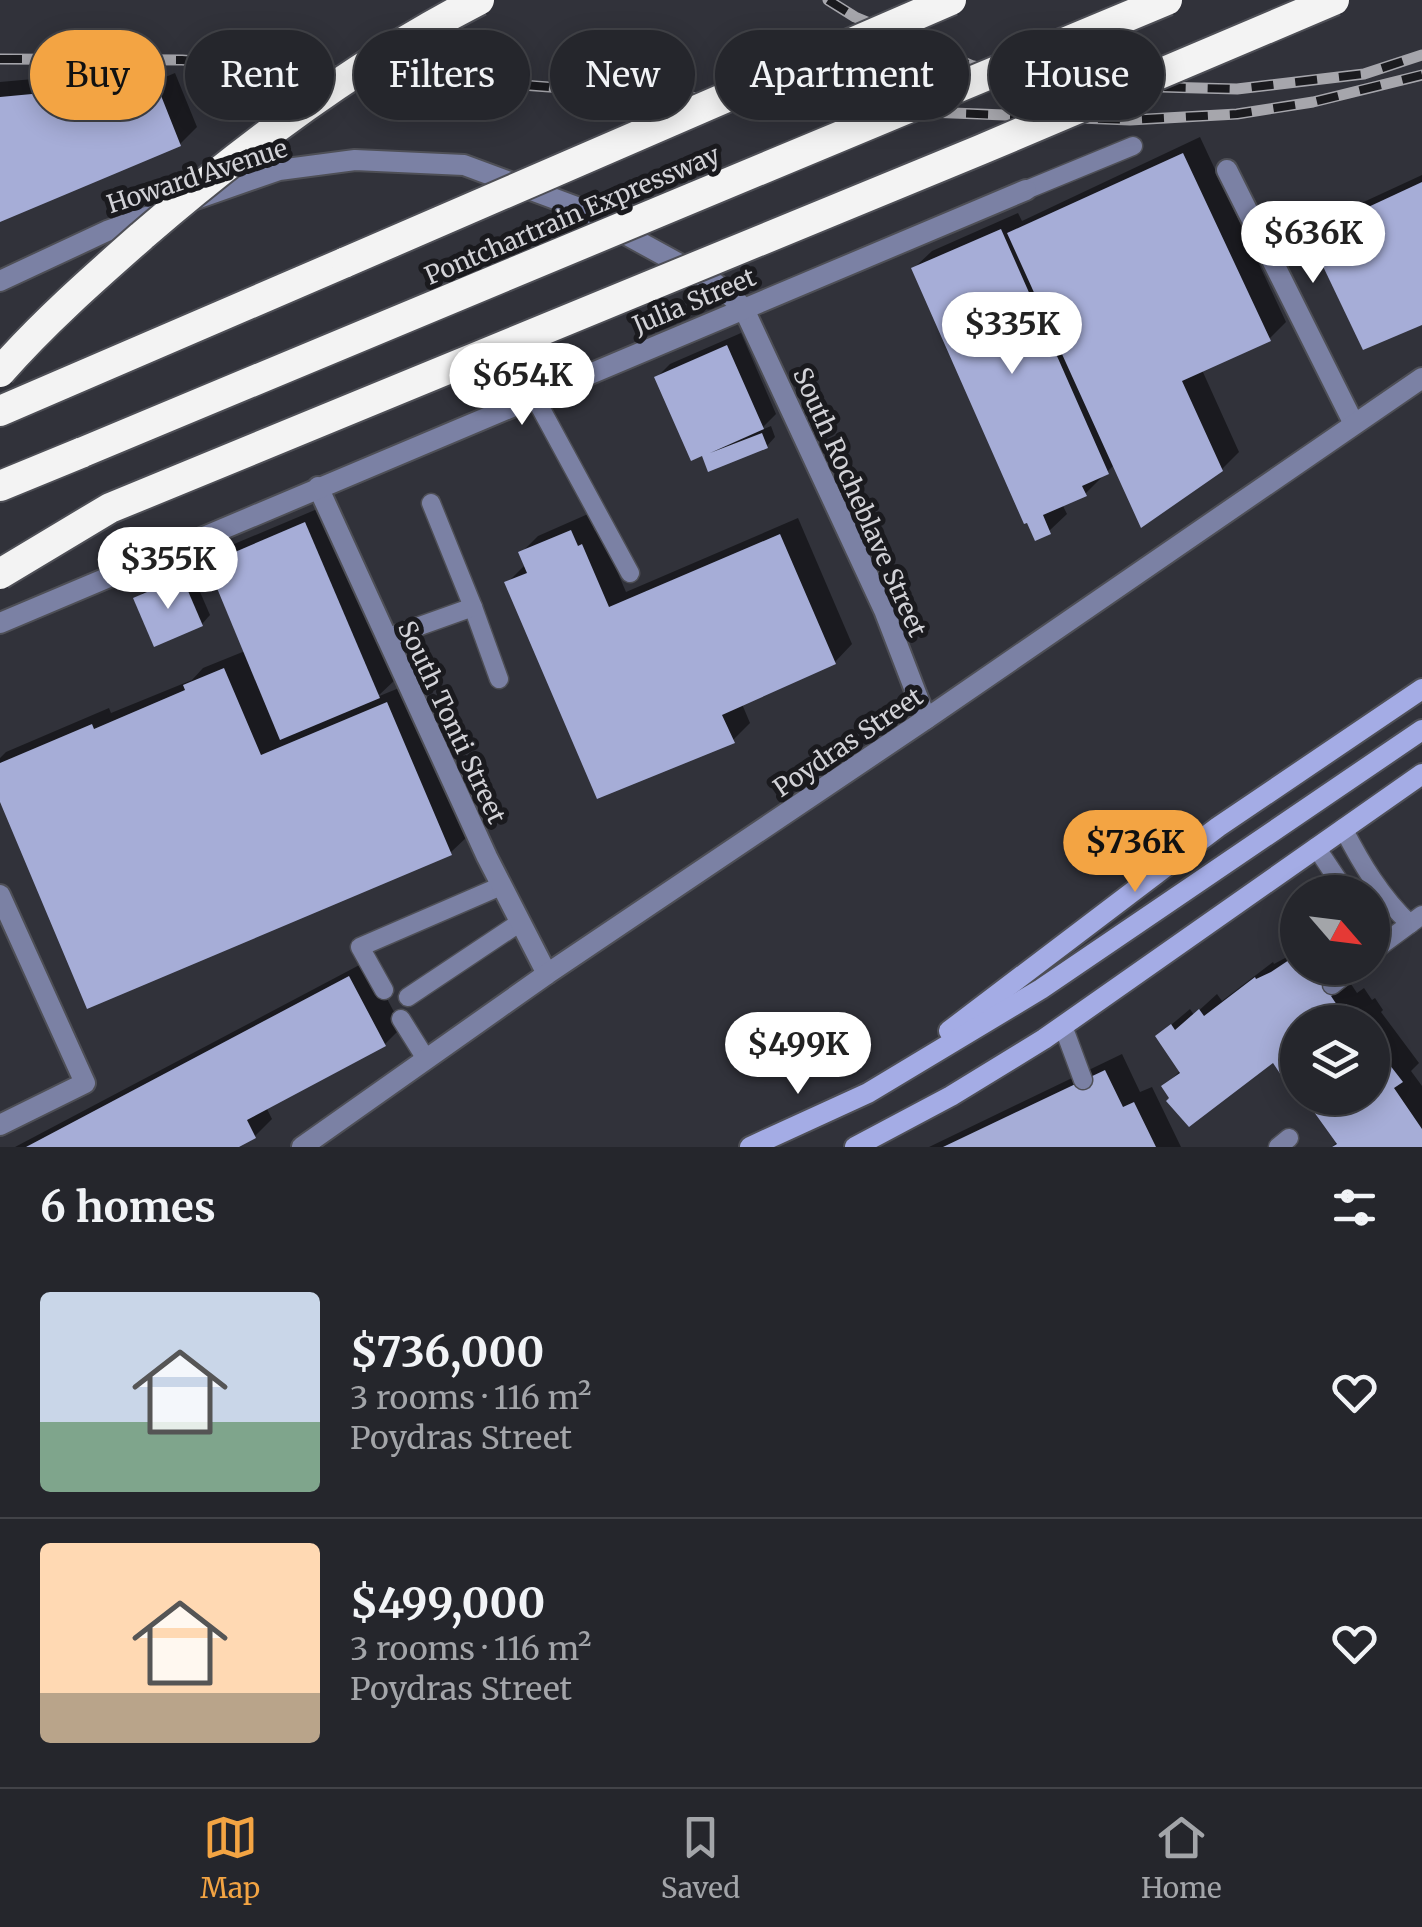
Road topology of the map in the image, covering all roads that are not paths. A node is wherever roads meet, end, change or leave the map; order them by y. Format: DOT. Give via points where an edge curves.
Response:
graph roads {
  1 [pos="480,0"];
  2 [pos="951,0"];
  3 [pos="1168,0"];
  4 [pos="1334,0"];
  5 [pos="1133,146"];
  6 [pos="1227,170"];
  7 [pos="1026,190"];
  8 [pos="0,281"];
  9 [pos="744,308"];
  10 [pos="0,372"];
  11 [pos="1422,378"];
  12 [pos="58,386"];
  13 [pos="534,396"];
  14 [pos="0,402"];
  15 [pos="0,411"];
  16 [pos="1354,424"];
  17 [pos="0,486"];
  18 [pos="318,487"];
  19 [pos="431,502"];
  20 [pos="630,573"];
  21 [pos="0,574"];
  22 [pos="473,608"];
  23 [pos="0,623"];
  24 [pos="386,638"];
  25 [pos="499,679"];
  26 [pos="1422,689"];
  27 [pos="926,719"];
  28 [pos="1422,730"];
  29 [pos="1422,774"];
  30 [pos="1343,828"];
  31 [pos="1316,847"];
  32 [pos="1335,875"];
  33 [pos="500,886"];
  34 [pos="0,895"];
  35 [pos="1416,920"];
  36 [pos="519,922"];
  37 [pos="1390,935"];
  38 [pos="547,974"];
  39 [pos="384,990"];
  40 [pos="408,997"];
  41 [pos="400,1019"];
  42 [pos="1063,1026"];
  43 [pos="426,1059"];
  44 [pos="1083,1080"];
  45 [pos="868,1093"];
  46 [pos="0,1124"];
  47 [pos="302,1147"];
  48 [pos="750,1147"];
  49 [pos="855,1147"];
  1 -- 10 [label="highway, bridge" via="332,88 217,172 67,301"];
  2 -- 12 [label="highway, Pontchartrain Expressway, bridge"];
  3 -- 17 [label="highway, Pontchartrain Expressway, bridge"];
  4 -- 21 [label="highway, bridge" via="127,500"];
  5 -- 7 [label="lane, Julia Street"];
  6 -- 16 [label="street"];
  7 -- 9 [label="street, Julia Street"];
  8 -- 9 [label="street, Howard Avenue" via="107,231 279,170 422,160 464,165 574,206 716,284"];
  9 -- 13 [label="street, Julia Street"];
  9 -- 27 [label="street, South Rocheblave Street" via="884,610"];
  11 -- 16 [label="street, Poydras Street"];
  12 -- 14 [label="highway"];
  12 -- 15 [label="highway, Pontchartrain Expressway"];
  13 -- 18 [label="street, Julia Street"];
  13 -- 20 [label="lane"];
  16 -- 27 [label="street, Poydras Street"];
  18 -- 23 [label="street, Julia Street"];
  18 -- 24 [label="street, South Tonti Street"];
  19 -- 22 [label="lane"];
  22 -- 24 [label="lane"];
  22 -- 25 [label="lane"];
  24 -- 33 [label="street, South Tonti Street"];
  26 -- 45 [label="main road" via="1218,827"];
  27 -- 38 [label="street, Poydras Street"];
  28 -- 45 [label="main road" via="1042,989"];
  29 -- 30 [label="main road"];
  30 -- 31 [label="main road"];
  30 -- 35 [label="lane" via="1394,909"];
  31 -- 32 [label="lane"];
  31 -- 42 [label="main road"];
  33 -- 36 [label="street, South Tonti Street"];
  33 -- 39 [label="lane" via="360,947"];
  34 -- 46 [label="street" via="85,1084"];
  35 -- 37 [label="lane"];
  36 -- 38 [label="street, South Tonti Street"];
  36 -- 40 [label="lane"];
  38 -- 43 [label="street, Poydras Street"];
  41 -- 43 [label="lane"];
  42 -- 44 [label="lane"];
  42 -- 49 [label="main road"];
  43 -- 47 [label="street, Poydras Street"];
  45 -- 48 [label="main road"];
}
